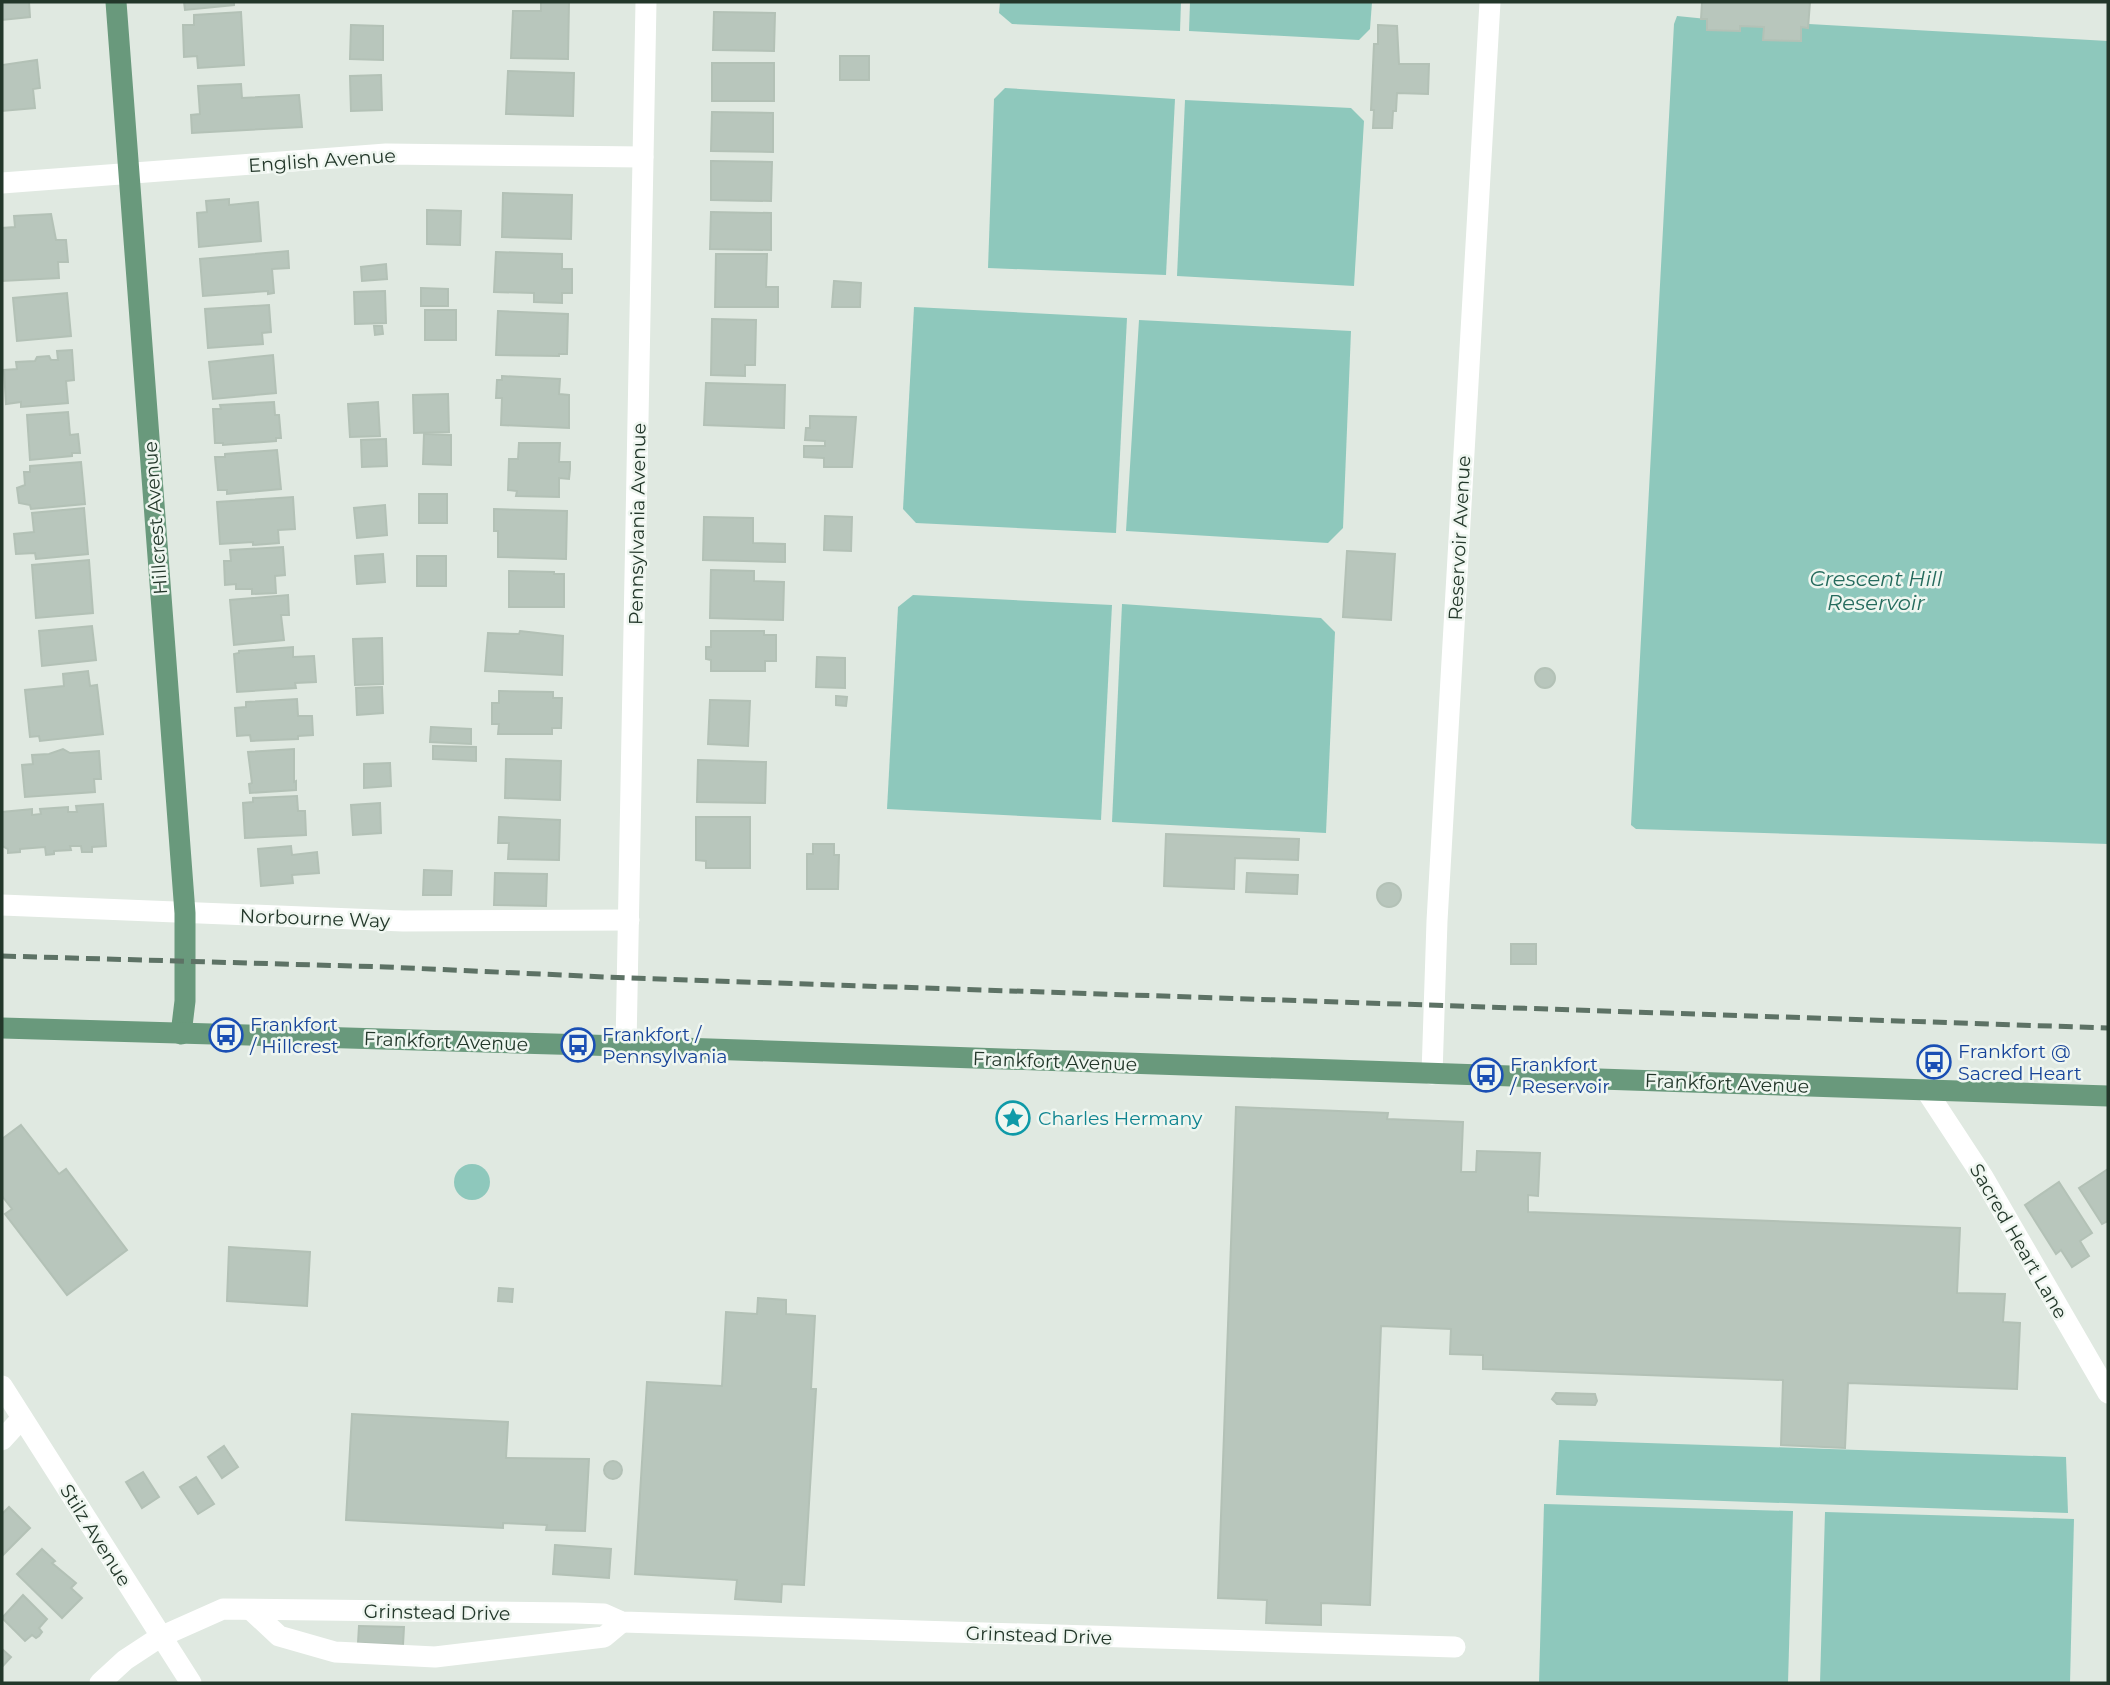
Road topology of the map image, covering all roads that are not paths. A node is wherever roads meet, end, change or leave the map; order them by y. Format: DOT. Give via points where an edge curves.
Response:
graph roads {
  1 [pos="116,2"];
  2 [pos="646,2"];
  3 [pos="1490,2"];
  4 [pos="643,157"];
  5 [pos="129,174"];
  6 [pos="2,183"];
  7 [pos="2,905"];
  8 [pos="185,913"];
  9 [pos="629,920"];
  10 [pos="2,1028"];
  11 [pos="181,1034"];
  12 [pos="626,1046"];
  13 [pos="1432,1074"];
  14 [pos="1926,1090"];
  15 [pos="2108,1097"];
  16 [pos="2,1386"];
  17 [pos="2108,1393"];
  18 [pos="22,1418"];
  19 [pos="2,1440"];
  20 [pos="251,1610"];
  21 [pos="622,1622"];
  22 [pos="160,1637"];
  23 [pos="1455,1647"];
  24 [pos="100,1683"];
  25 [pos="191,1683"];
  1 -- 5 [label="main road, Hillcrest Avenue"];
  2 -- 4 [label="street, Pennsylvania Avenue"];
  3 -- 13 [label="street, Reservoir Avenue"];
  4 -- 5 [label="street, English Avenue" via="386,154"];
  4 -- 9 [label="street, Pennsylvania Avenue"];
  5 -- 6 [label="street, English Avenue"];
  5 -- 8 [label="main road, Hillcrest Avenue"];
  7 -- 8 [label="street, Norbourne Way"];
  8 -- 9 [label="street, Norbourne Way" via="403,921"];
  8 -- 11 [label="main road, Hillcrest Avenue" via="186,1001"];
  9 -- 12 [label="street, Pennsylvania Avenue"];
  10 -- 11 [label="main road, Frankfort Avenue"];
  11 -- 12 [label="main road, Frankfort Avenue"];
  12 -- 13 [label="main road, Frankfort Avenue"];
  13 -- 14 [label="main road, Frankfort Avenue"];
  14 -- 15 [label="main road, Frankfort Avenue"];
  14 -- 17 [label="street, Sacred Heart Lane" via="1983,1177"];
  16 -- 18 [label="street, Stilz Avenue"];
  18 -- 19 [label="street"];
  18 -- 22 [label="street, Stilz Avenue"];
  20 -- 21 [label="street, Grinstead Drive" via="604,1614"];
  20 -- 21 [label="street, Grinstead Drive" via="279,1636 335,1652 435,1657 604,1637"];
  20 -- 22 [label="street, Grinstead Drive" via="223,1609"];
  21 -- 23 [label="street, Grinstead Drive"];
  22 -- 24 [label="street, Grinstead Drive"];
  22 -- 25 [label="street, Stilz Avenue"];
}
